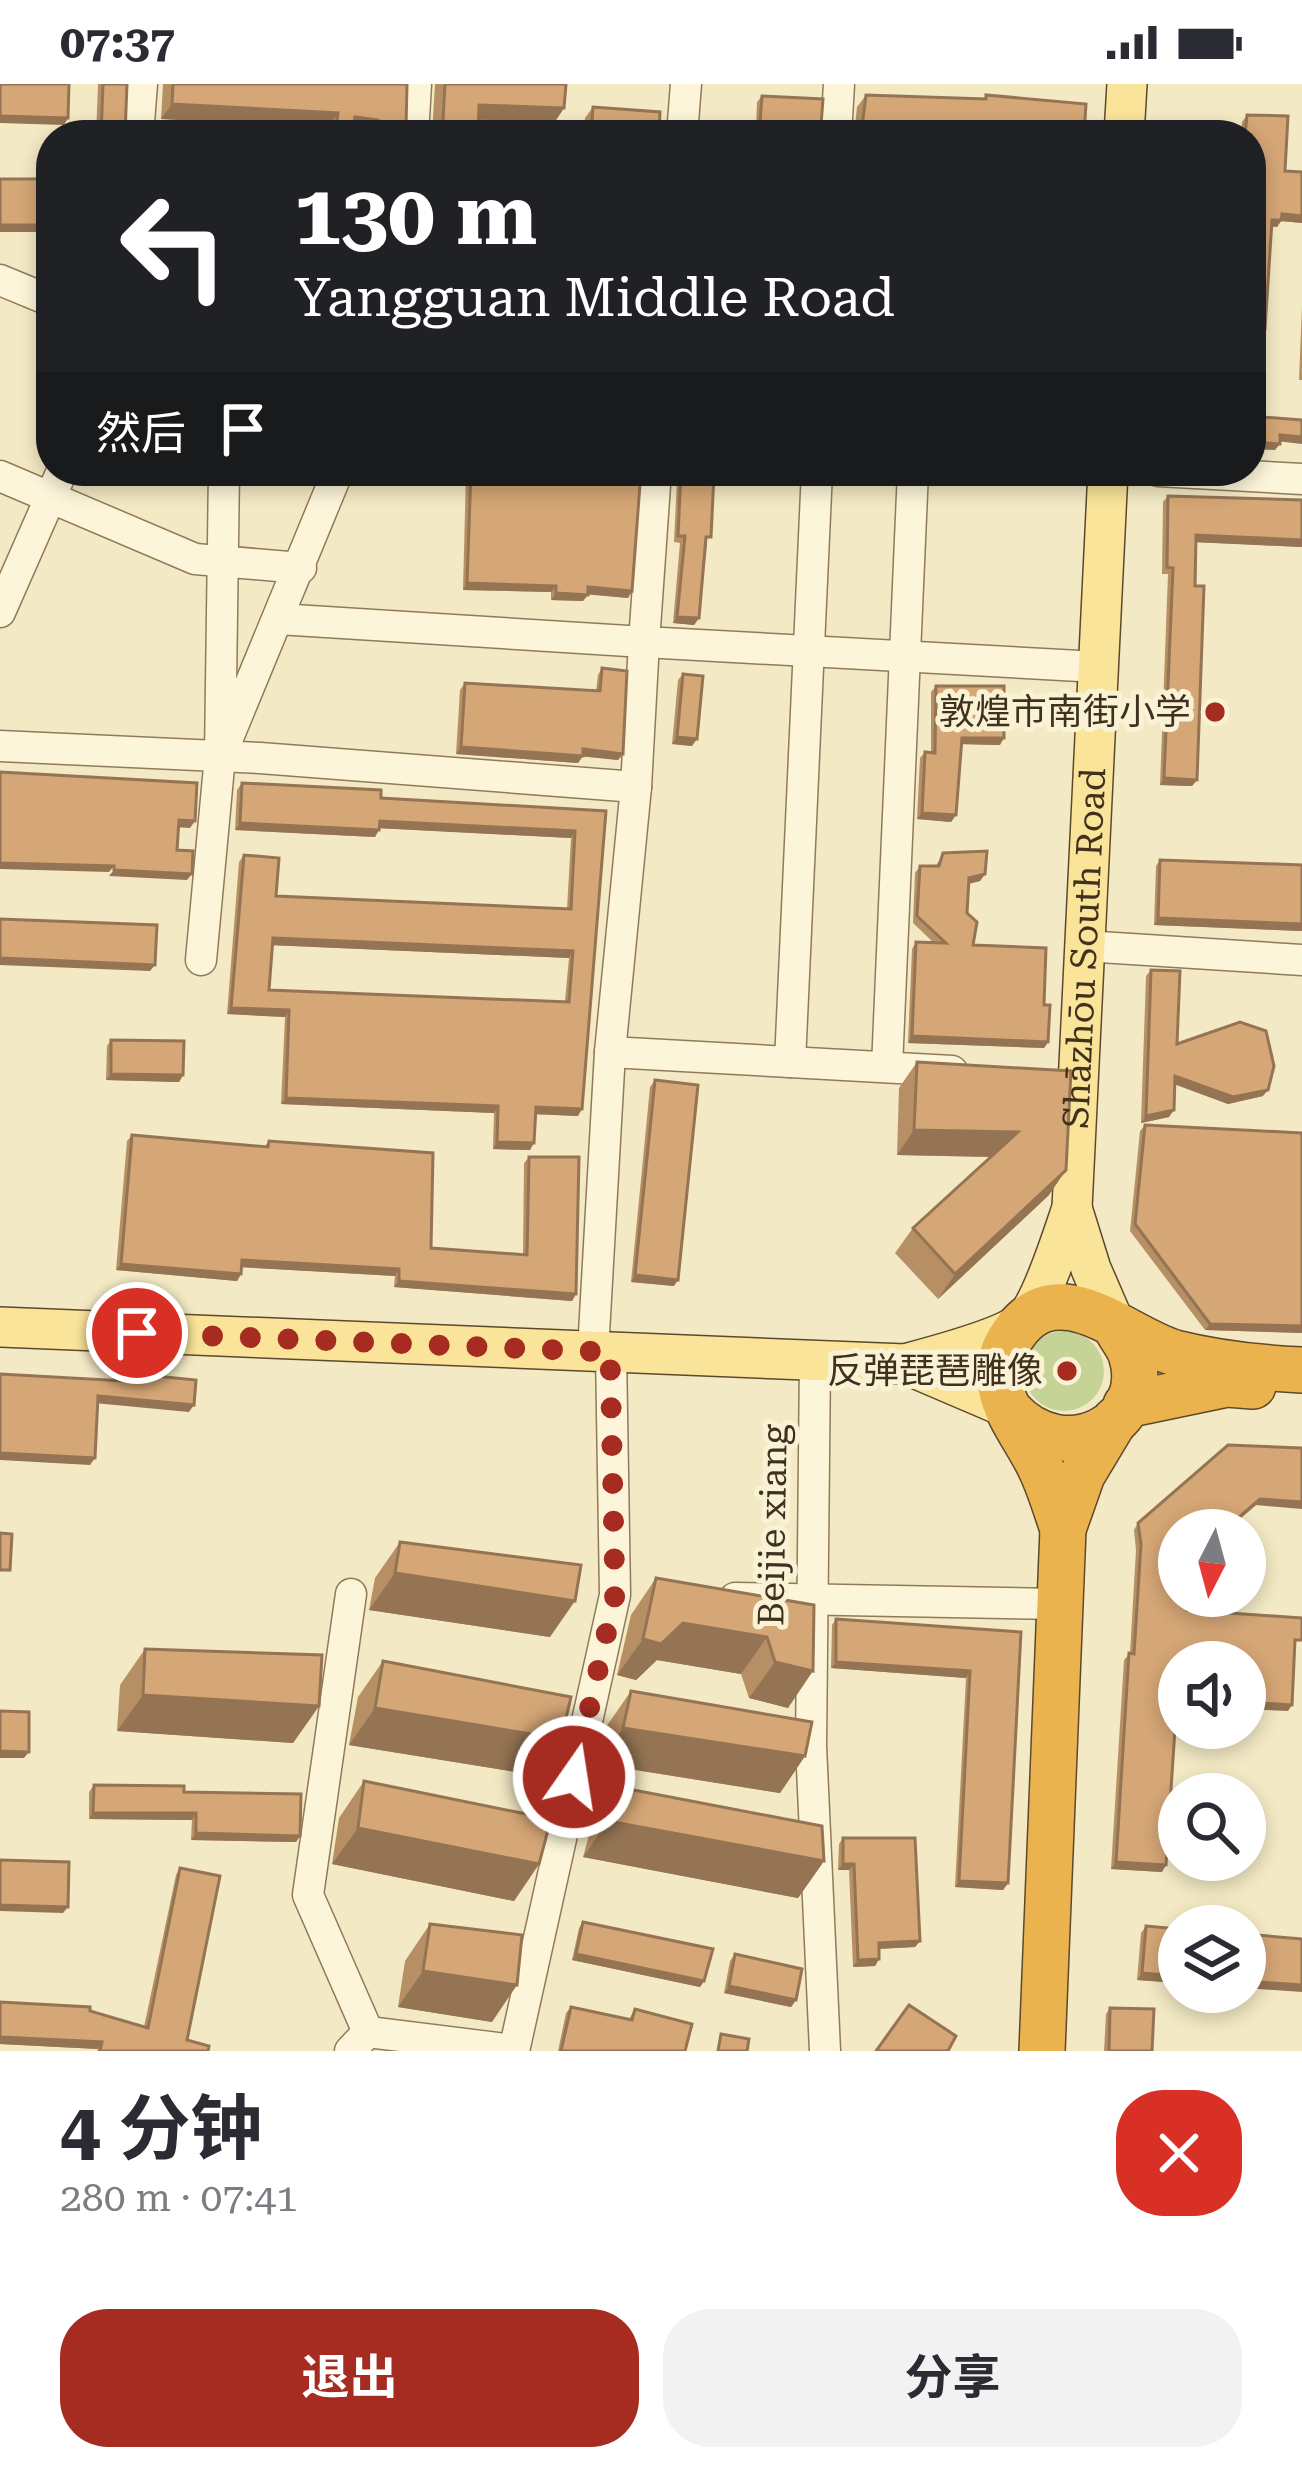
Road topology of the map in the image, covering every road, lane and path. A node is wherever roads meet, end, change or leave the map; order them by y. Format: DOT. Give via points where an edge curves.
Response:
graph roads {
  1 [pos="142,84"];
  2 [pos="416,84"];
  3 [pos="686,84"];
  4 [pos="839,84"];
  5 [pos="1126,84"];
  6 [pos="139,120"];
  7 [pos="414,120"];
  8 [pos="683,120"];
  9 [pos="837,120"];
  10 [pos="1125,120"];
  11 [pos="0,280"];
  12 [pos="36,295"];
  13 [pos="0,476"];
  14 [pos="1266,477"];
  15 [pos="1302,479"];
  16 [pos="36,481"];
  17 [pos="55,486"];
  18 [pos="60,486"];
  19 [pos="223,486"];
  20 [pos="332,486"];
  21 [pos="655,486"];
  22 [pos="817,486"];
  23 [pos="912,486"];
  24 [pos="1107,486"];
  25 [pos="220,561"];
  26 [pos="301,568"];
  27 [pos="0,612"];
  28 [pos="278,620"];
  29 [pos="644,641"];
  30 [pos="808,650"];
  31 [pos="905,656"];
  32 [pos="1098,667"];
  33 [pos="0,746"];
  34 [pos="220,756"];
  35 [pos="636,787"];
  36 [pos="1084,946"];
  37 [pos="201,960"];
  38 [pos="1302,960"];
  39 [pos="610,1052"];
  40 [pos="790,1062"];
  41 [pos="887,1067"];
  42 [pos="982,1072"];
  43 [pos="1072,1208"];
  44 [pos="1024,1321"];
  45 [pos="0,1328"];
  46 [pos="1117,1329"];
  47 [pos="602,1351"];
  48 [pos="815,1360"];
  49 [pos="905,1364"];
  50 [pos="1302,1370"];
  51 [pos="1302,1388"];
  52 [pos="1009,1408"];
  53 [pos="1120,1413"];
  54 [pos="1064,1529"];
  55 [pos="351,1594"];
  56 [pos="702,1597"];
  57 [pos="810,1599"];
  58 [pos="1060,1604"];
  59 [pos="359,2041"];
  60 [pos="514,2050"];
  61 [pos="825,2051"];
  62 [pos="1042,2051"];
  1 -- 6 [label="street"];
  2 -- 7 [label="street"];
  3 -- 8 [label="street"];
  4 -- 9 [label="street"];
  5 -- 10 [label="main road"];
  11 -- 12 [label="street"];
  13 -- 16 [label="street"];
  14 -- 15 [label="street"];
  17 -- 27 [label="street"];
  18 -- 25 [label="street" via="195,559"];
  19 -- 25 [label="street"];
  20 -- 26 [label="street"];
  21 -- 29 [label="street"];
  22 -- 30 [label="street"];
  23 -- 31 [label="street"];
  24 -- 32 [label="main road, Shāzhōu South Road"];
  25 -- 26 [label="street"];
  25 -- 34 [label="street"];
  26 -- 28 [label="street"];
  28 -- 29 [label="street"];
  28 -- 34 [label="street"];
  29 -- 30 [label="street"];
  29 -- 35 [label="street"];
  30 -- 31 [label="street"];
  30 -- 40 [label="street"];
  31 -- 32 [label="street"];
  31 -- 41 [label="street"];
  32 -- 36 [label="main road, Shāzhōu South Road"];
  33 -- 34 [label="street"];
  34 -- 35 [label="street"];
  34 -- 37 [label="street"];
  35 -- 39 [label="street"];
  36 -- 38 [label="street"];
  36 -- 43 [label="main road, Shāzhōu South Road" via="1066,1077"];
  39 -- 40 [label="street"];
  39 -- 47 [label="street"];
  40 -- 41 [label="street"];
  41 -- 42 [label="street"];
  43 -- 44 [label="main road"];
  43 -- 46 [label="main road"];
  44 -- 46 [label="highway" via="1076,1307"];
  44 -- 49 [label="main road"];
  44 -- 52 [label="highway" via="998,1370"];
  45 -- 47 [label="main road"];
  46 -- 50 [label="highway" via="1232,1367"];
  46 -- 53 [label="highway" via="1134,1376"];
  47 -- 48 [label="main road"];
  47 -- 60 [label="street" via="626,1595"];
  48 -- 49 [label="main road"];
  48 -- 57 [label="street, Beijie xiang"];
  49 -- 52 [label="main road"];
  51 -- 53 [label="highway" via="1227,1384"];
  52 -- 53 [label="highway" via="1025,1427 1058,1440 1093,1435"];
  52 -- 54 [label="highway"];
  53 -- 54 [label="highway" via="1082,1475"];
  54 -- 58 [label="highway"];
  55 -- 59 [label="street" via="308,1895"];
  56 -- 57 [label="street"];
  57 -- 58 [label="street"];
  57 -- 61 [label="street, Beijie xiang"];
  58 -- 62 [label="highway"];
  59 -- 60 [label="street"];
}
